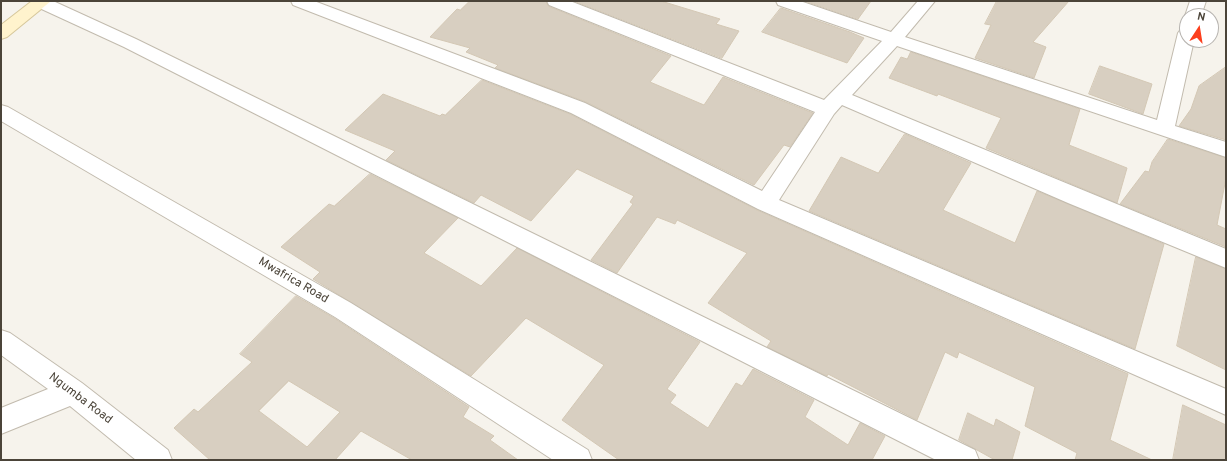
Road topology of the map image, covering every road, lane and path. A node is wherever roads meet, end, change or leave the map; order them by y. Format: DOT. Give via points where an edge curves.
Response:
graph roads {
  1 [pos="299,1"];
  2 [pos="555,1"];
  3 [pos="784,1"];
  4 [pos="927,1"];
  5 [pos="42,2"];
  6 [pos="1,33"];
  7 [pos="894,39"];
  8 [pos="1184,48"];
  9 [pos="833,103"];
  10 [pos="1,112"];
  11 [pos="1164,130"];
  12 [pos="1226,150"];
  13 [pos="766,203"];
  14 [pos="1226,259"];
  15 [pos="1,341"];
  16 [pos="73,392"];
  17 [pos="1226,402"];
  18 [pos="1,421"];
  19 [pos="158,460"];
  20 [pos="578,460"];
  21 [pos="965,460"];
  1 -- 13 [label="street" via="578,108"];
  2 -- 9 [label="street"];
  3 -- 7 [label="street"];
  4 -- 7 [label="street"];
  5 -- 6 [label="main road"];
  5 -- 21 [label="street" via="130,43"];
  7 -- 9 [label="street"];
  7 -- 11 [label="street"];
  8 -- 11 [label="street"];
  9 -- 13 [label="street"];
  9 -- 14 [label="street"];
  10 -- 20 [label="street, Mwafrica Road" via="343,310"];
  11 -- 12 [label="street"];
  13 -- 17 [label="street"];
  15 -- 16 [label="street, Ngumba Road"];
  16 -- 18 [label="street"];
  16 -- 19 [label="street, Ngumba Road"];
}
